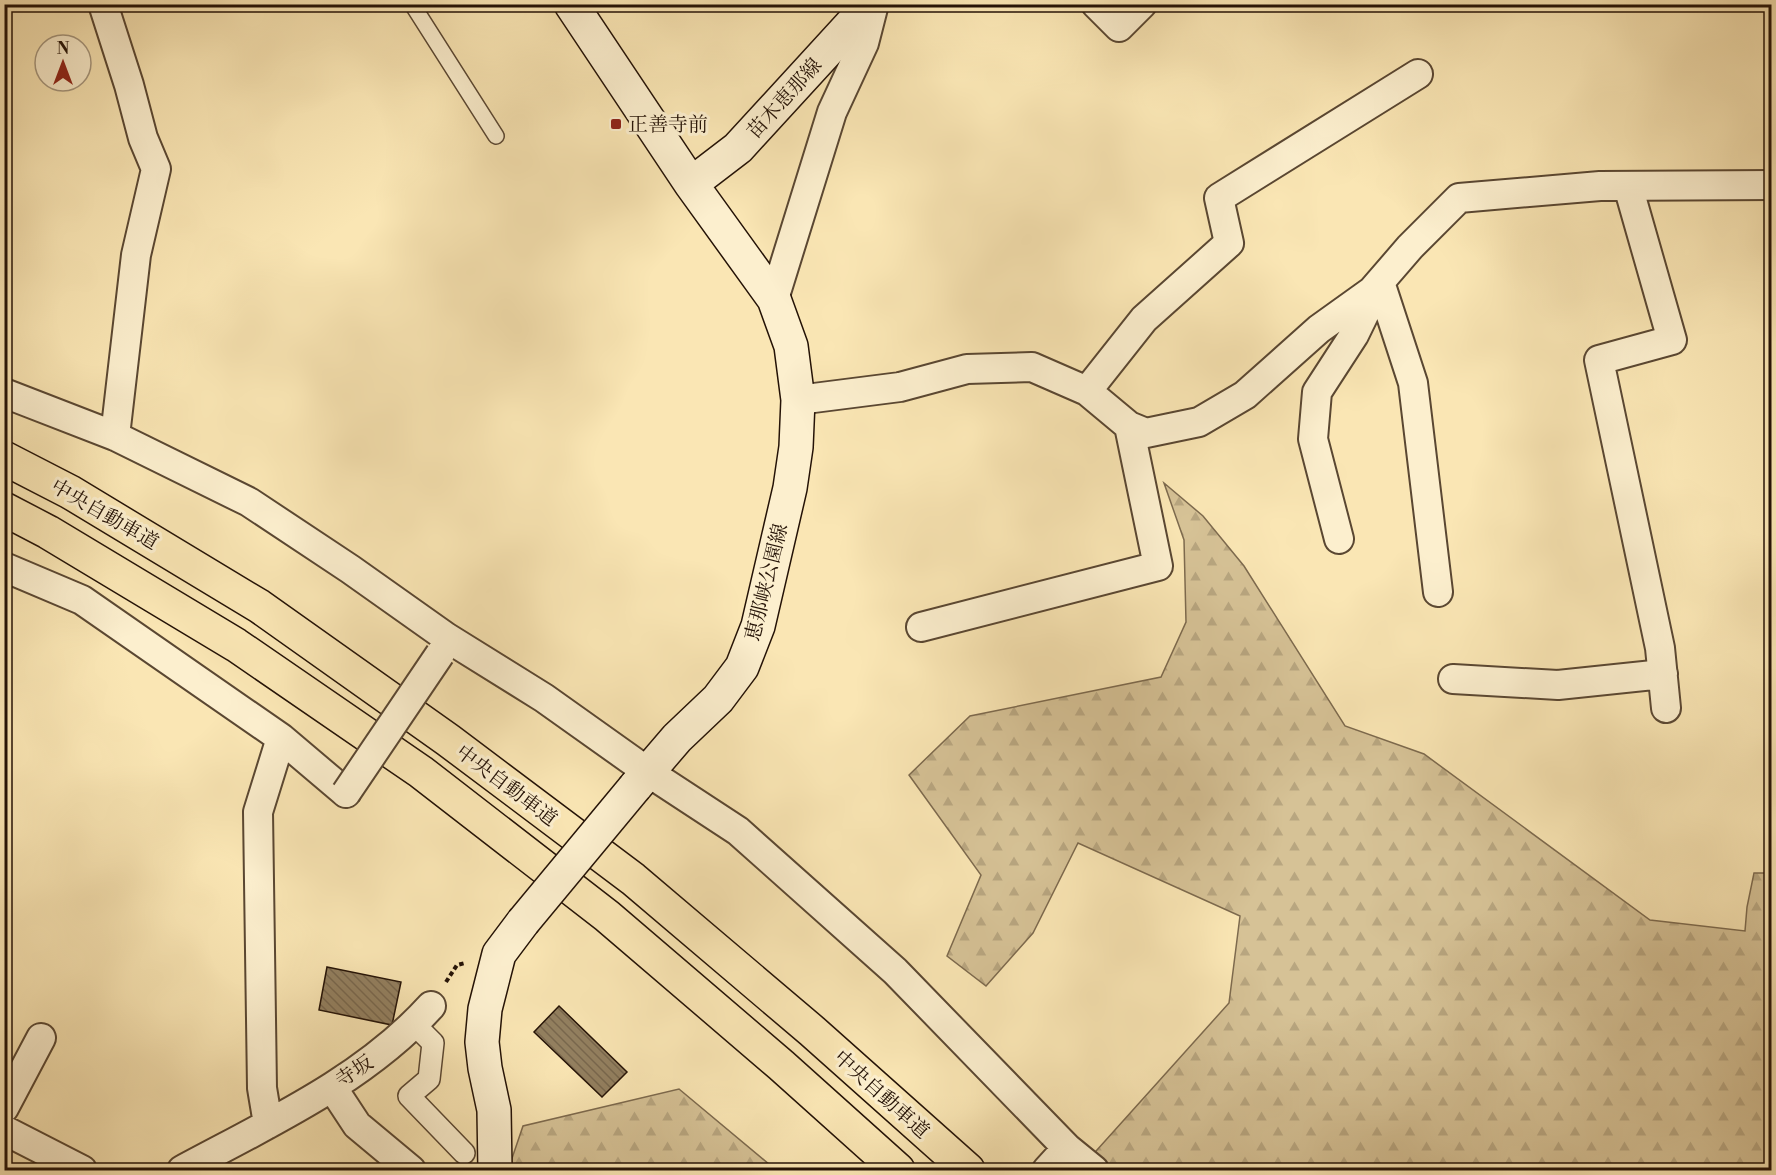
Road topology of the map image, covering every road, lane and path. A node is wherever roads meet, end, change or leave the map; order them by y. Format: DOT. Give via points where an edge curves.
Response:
graph roads {
  1 [pos="103,4"];
  2 [pos="412,4"];
  3 [pos="571,4"];
  4 [pos="872,4"];
  5 [pos="1096,4"];
  6 [pos="1142,4"];
  7 [pos="1418,74"];
  8 [pos="496,136"];
  9 [pos="691,184"];
  10 [pos="1772,185"];
  11 [pos="1628,186"];
  12 [pos="1380,282"];
  13 [pos="774,299"];
  14 [pos="1087,391"];
  15 [pos="4,393"];
  16 [pos="798,400"];
  17 [pos="1129,426"];
  18 [pos="115,436"];
  19 [pos="4,458"];
  20 [pos="4,509"];
  21 [pos="1339,539"];
  22 [pos="4,567"];
  23 [pos="1438,592"];
  24 [pos="921,627"];
  25 [pos="443,645"];
  26 [pos="1663,674"];
  27 [pos="1453,679"];
  28 [pos="1666,708"];
  29 [pos="281,738"];
  30 [pos="641,779"];
  31 [pos="423,1015"];
  32 [pos="41,1038"];
  33 [pos="332,1087"];
  34 [pos="4,1108"];
  35 [pos="268,1124"];
  36 [pos="4,1130"];
  37 [pos="1067,1148"];
  38 [pos="464,1153"];
  39 [pos="82,1170"];
  40 [pos="182,1170"];
  41 [pos="411,1170"];
  42 [pos="495,1170"];
  43 [pos="898,1170"];
  44 [pos="968,1170"];
  45 [pos="1047,1170"];
  46 [pos="1094,1170"];
  1 -- 18 [label="street" via="156,169 136,255"];
  2 -- 8 [label="lane"];
  3 -- 9 [label="main road, 恵那峡公園線"];
  4 -- 9 [label="main road, 苗木恵那線" via="738,148"];
  4 -- 13 [label="street" via="864,43 832,112"];
  5 -- 6 [label="street" via="1119,27"];
  7 -- 14 [label="street" via="1219,198 1229,243 1144,319"];
  9 -- 13 [label="main road, 恵那峡公園線"];
  10 -- 11 [label="street"];
  11 -- 12 [label="street" via="1459,198"];
  11 -- 26 [label="street" via="1672,340 1599,360"];
  12 -- 17 [label="street" via="1319,329 1245,395 1199,422 1146,433"];
  12 -- 21 [label="street" via="1354,335 1317,392 1313,440"];
  12 -- 23 [label="street" via="1413,383"];
  13 -- 16 [label="main road, 恵那峡公園線" via="791,346"];
  14 -- 16 [label="street" via="1032,367 967,369 900,387"];
  14 -- 17 [label="street"];
  15 -- 18 [label="street"];
  16 -- 30 [label="main road, 恵那峡公園線" via="789,488 758,626 742,667 718,699"];
  17 -- 24 [label="street" via="1158,566"];
  18 -- 25 [label="street" via="249,502 350,569"];
  19 -- 44 [label="highway, 中央自動車道" via="70,492 259,606 448,740 633,879"];
  20 -- 43 [label="highway" via="237,645 421,772 607,916"];
  22 -- 29 [label="street" via="82,600"];
  25 -- 29 [label="street, bridge" via="346,793"];
  25 -- 30 [label="street" via="544,698"];
  26 -- 27 [label="street" via="1558,685"];
  26 -- 28 [label="street"];
  29 -- 35 [label="street" via="258,812 262,1088"];
  30 -- 37 [label="street" via="738,831 895,971"];
  30 -- 42 [label="main road, 恵那峡公園線, bridge" via="500,954 485,1009 482,1042 494,1110"];
  31 -- 33 [label="street, 寺坂" via="378,1055"];
  31 -- 38 [label="street" via="432,1043 429,1079 409,1096"];
  32 -- 34 [label="street"];
  33 -- 35 [label="street, 寺坂"];
  33 -- 41 [label="street" via="357,1125"];
  35 -- 40 [label="street, 寺坂"];
  36 -- 39 [label="street"];
  37 -- 45 [label="street"];
  37 -- 46 [label="street"];
}
